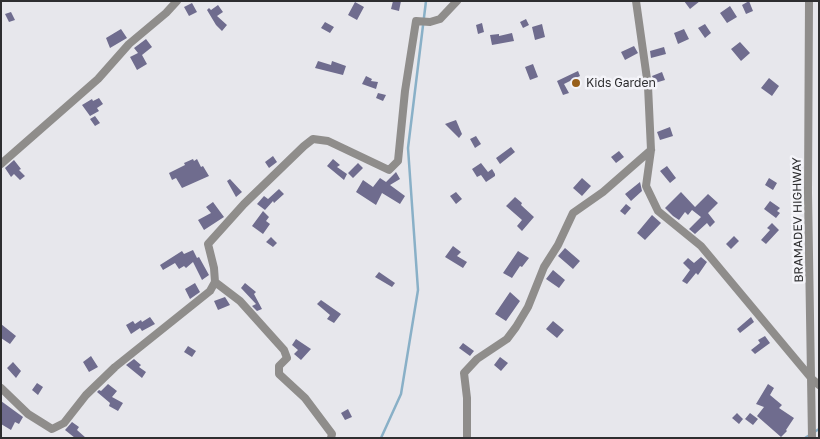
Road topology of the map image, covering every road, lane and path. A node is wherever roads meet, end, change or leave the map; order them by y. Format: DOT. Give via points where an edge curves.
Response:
graph roads {
  1 [pos="177,1"];
  2 [pos="457,1"];
  3 [pos="636,1"];
  4 [pos="809,1"];
  5 [pos="651,150"];
  6 [pos="1,164"];
  7 [pos="215,282"];
  8 [pos="812,379"];
  9 [pos="819,385"];
  10 [pos="1,388"];
  11 [pos="331,438"];
  12 [pos="467,438"];
  13 [pos="812,438"];
  1 -- 6 [label="street" via="129,44 98,79"];
  2 -- 7 [label="street" via="440,19 416,21 398,161 389,170 328,141 313,139 244,204 208,244"];
  3 -- 5 [label="street" via="648,86"];
  4 -- 8 [label="street, BRAMADEV HIGHWAY" via="808,200"];
  5 -- 8 [label="street" via="646,186 658,211 701,246"];
  5 -- 12 [label="street" via="573,213 516,327 507,339 477,359 464,373"];
  7 -- 10 [label="street" via="210,291 115,367 86,395 64,423 52,429 28,414"];
  7 -- 11 [label="street" via="240,301 284,350 287,358 279,366 279,374 305,398 332,434"];
  8 -- 9 [label="street"];
  8 -- 13 [label="street, BRAMADEV HIGHWAY"];
}
